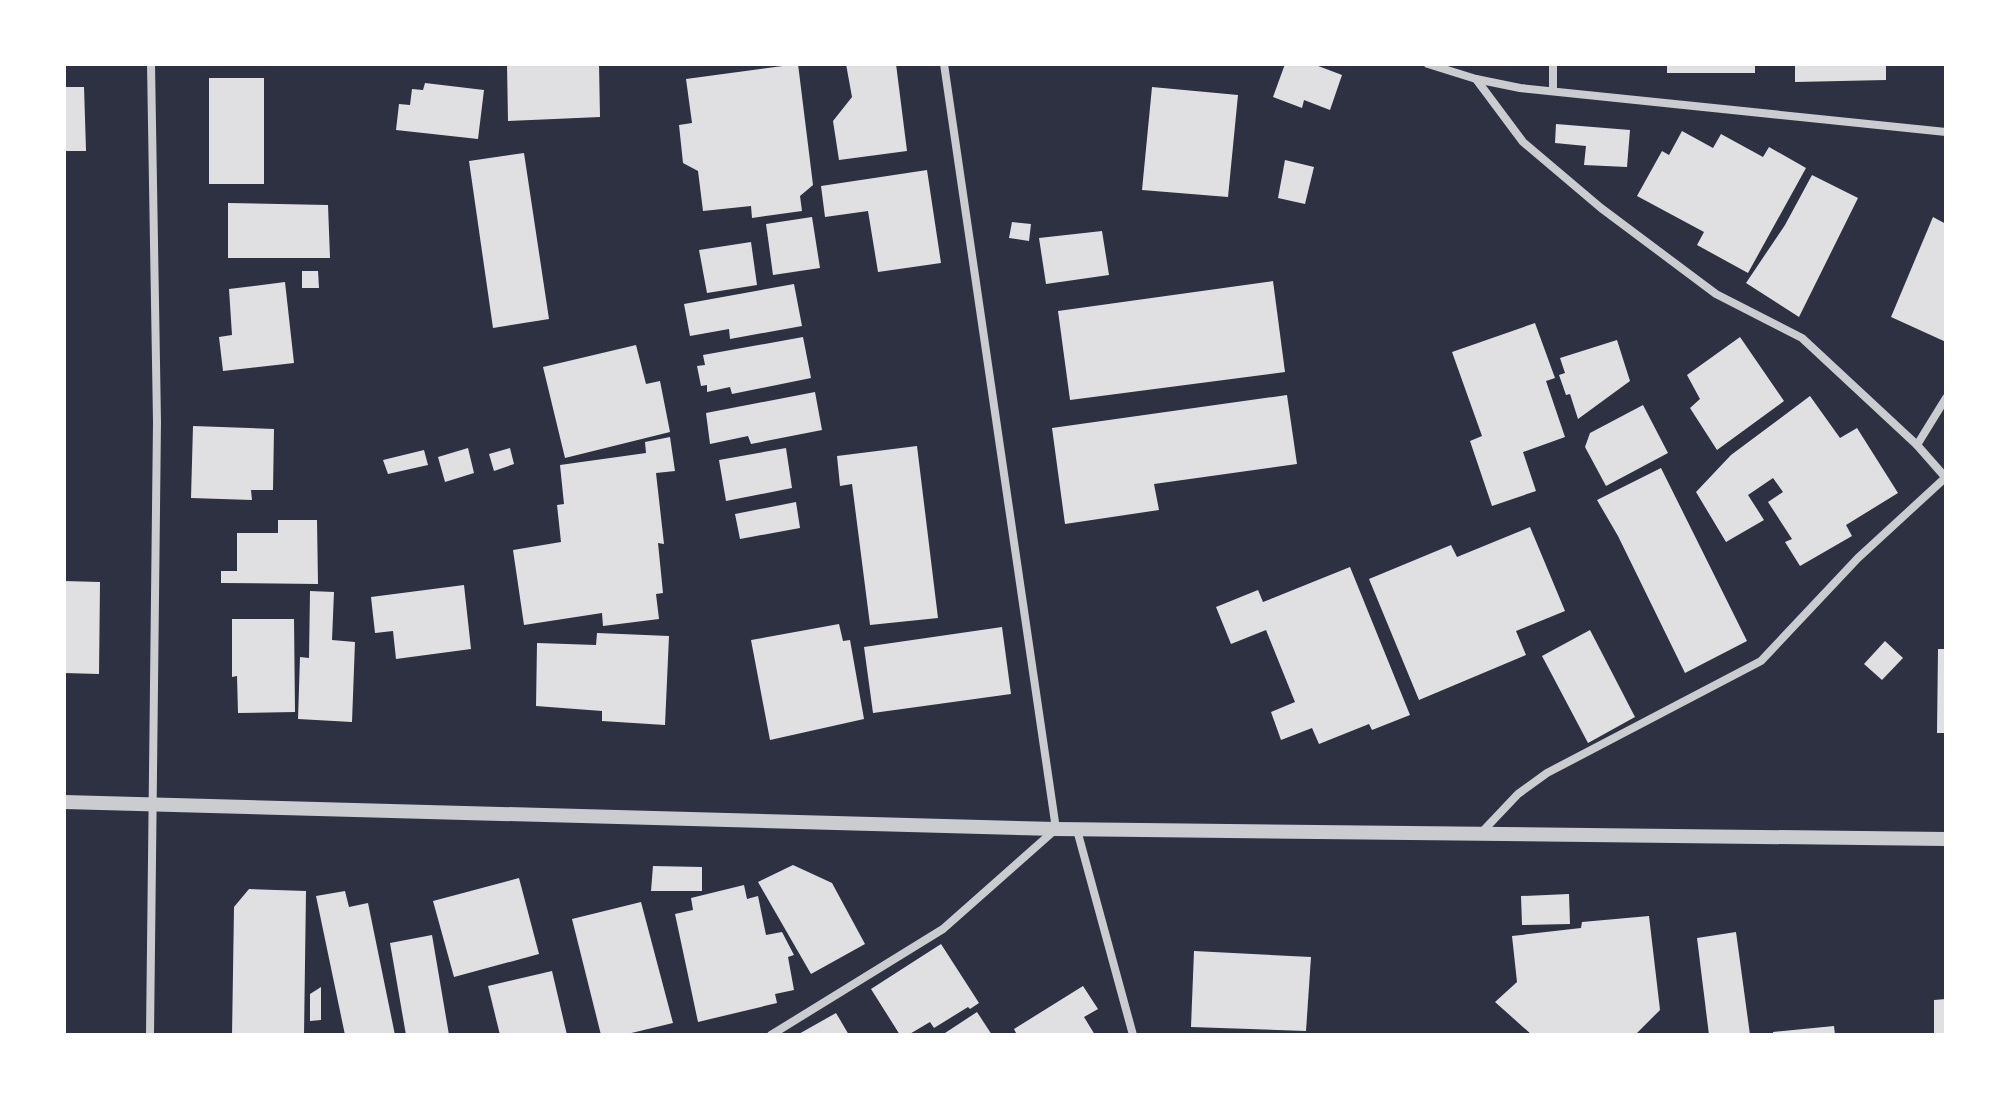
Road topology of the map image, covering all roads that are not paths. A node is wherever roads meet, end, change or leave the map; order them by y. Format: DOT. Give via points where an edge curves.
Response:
graph roads {
  1 [pos="151,64"];
  2 [pos="944,64"];
  3 [pos="1428,64"];
  4 [pos="1553,64"];
  5 [pos="1476,79"];
  6 [pos="1553,90"];
  7 [pos="1946,132"];
  8 [pos="1946,398"];
  9 [pos="1917,445"];
  10 [pos="1946,478"];
  11 [pos="64,802"];
  12 [pos="153,804"];
  13 [pos="1056,829"];
  14 [pos="1077,830"];
  15 [pos="1479,835"];
  16 [pos="1946,839"];
  17 [pos="150,1035"];
  18 [pos="771,1035"];
  19 [pos="1133,1035"];
  1 -- 12 [label="street" via="157,422"];
  2 -- 13 [label="street"];
  3 -- 5 [label="street"];
  4 -- 6 [label="street"];
  5 -- 6 [label="street"];
  5 -- 9 [label="street" via="1523,142 1601,208 1716,294 1802,338"];
  6 -- 7 [label="street"];
  8 -- 9 [label="street"];
  9 -- 10 [label="street"];
  10 -- 15 [label="street" via="1858,558 1761,661 1547,773 1518,794"];
  11 -- 12 [label="street"];
  12 -- 13 [label="street"];
  12 -- 17 [label="street"];
  13 -- 14 [label="street"];
  13 -- 18 [label="street" via="943,929"];
  14 -- 15 [label="street"];
  14 -- 19 [label="street"];
  15 -- 16 [label="street"];
}
